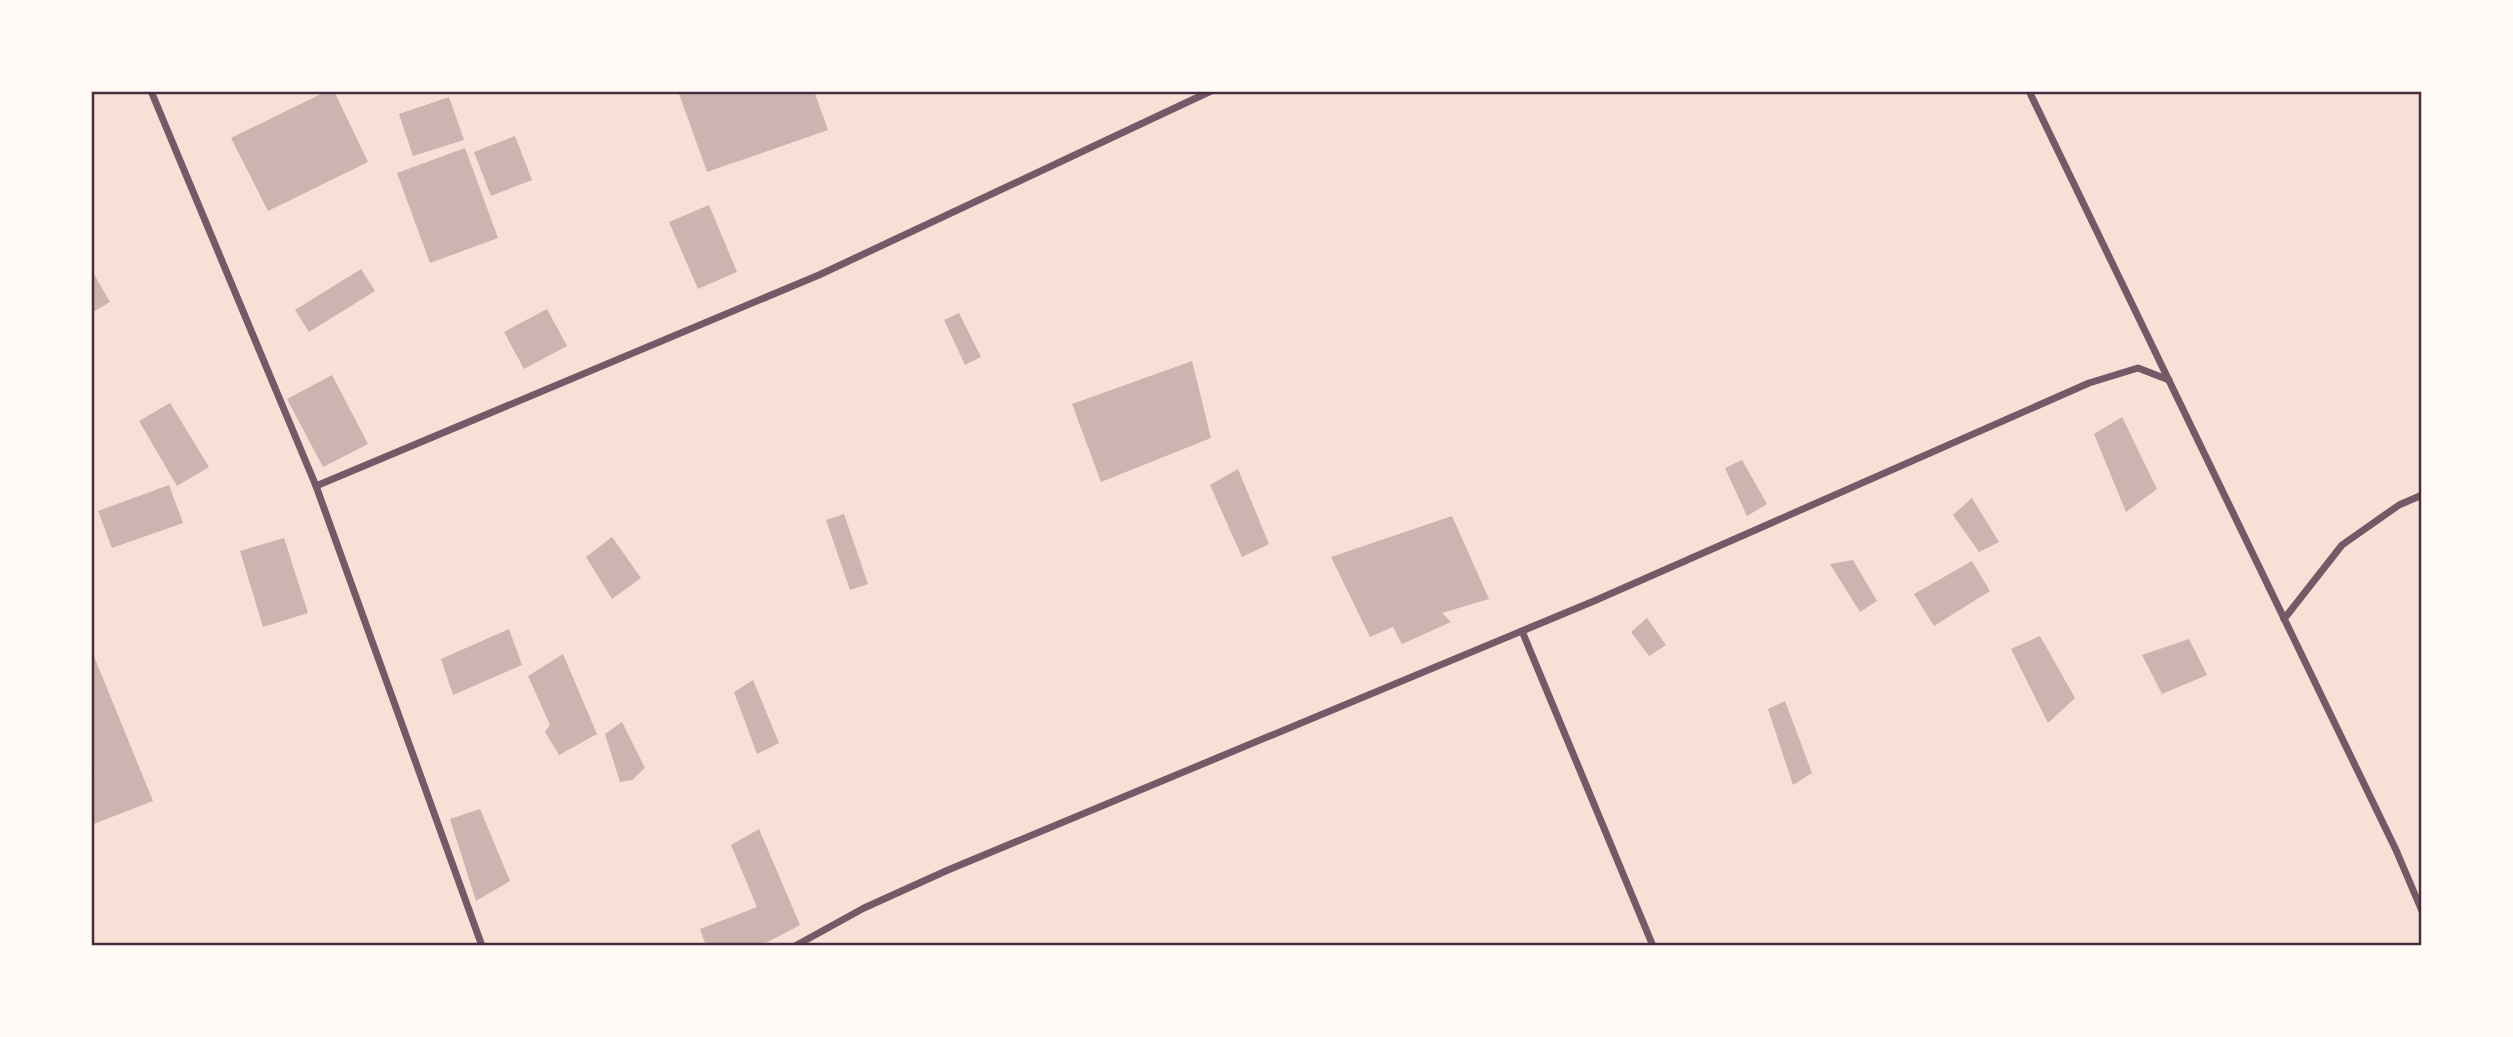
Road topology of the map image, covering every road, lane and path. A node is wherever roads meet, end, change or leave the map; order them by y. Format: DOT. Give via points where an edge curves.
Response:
graph roads {
  1 [pos="151,91"];
  2 [pos="1211,91"];
  3 [pos="2029,91"];
  4 [pos="2169,380"];
  5 [pos="316,486"];
  6 [pos="2422,495"];
  7 [pos="2284,619"];
  8 [pos="1522,631"];
  9 [pos="2422,911"];
  10 [pos="482,946"];
  11 [pos="795,946"];
  12 [pos="1653,946"];
  1 -- 5 [label="street"];
  2 -- 5 [label="street" via="819,275"];
  3 -- 4 [label="street"];
  4 -- 7 [label="street"];
  4 -- 8 [label="street" via="2138,368 2089,383"];
  5 -- 10 [label="street"];
  6 -- 7 [label="street" via="2399,505 2343,545"];
  7 -- 9 [label="street"];
  8 -- 11 [label="street" via="948,870"];
  8 -- 12 [label="street"];
}
